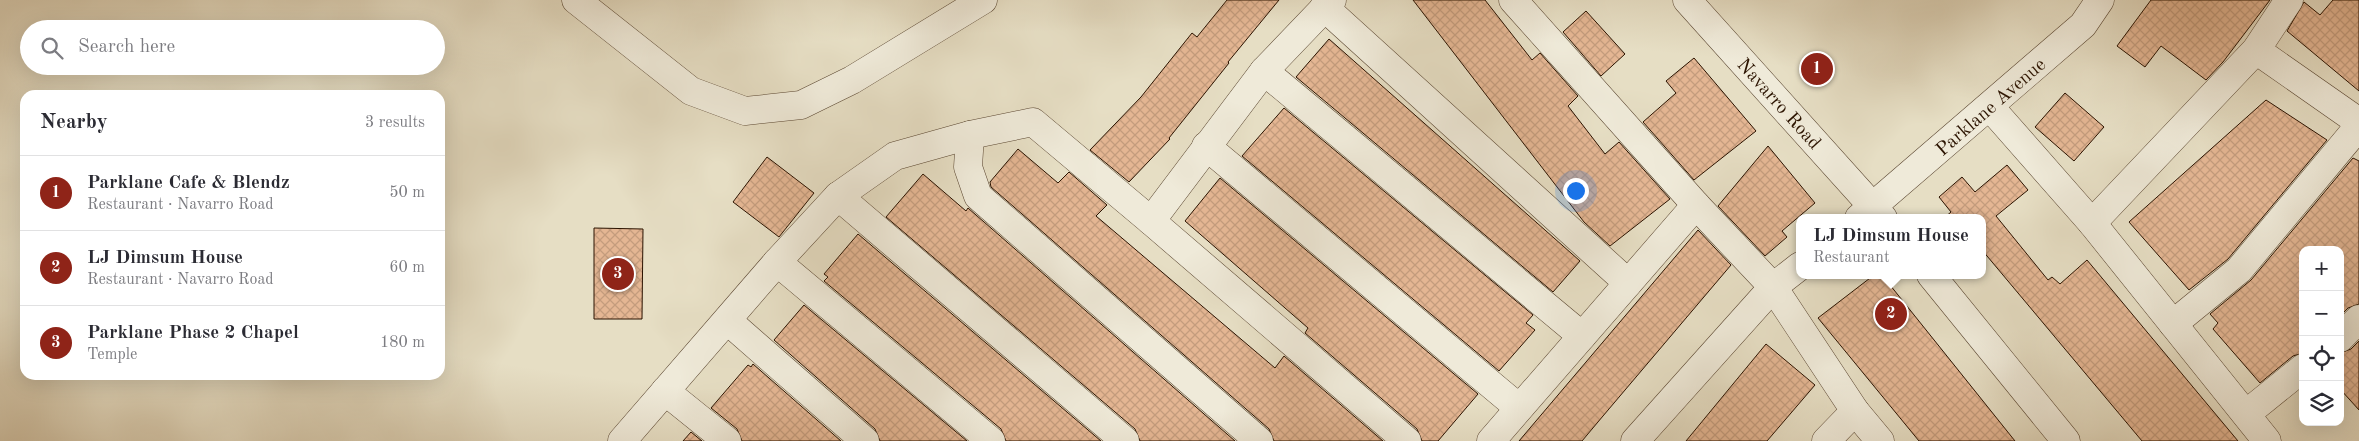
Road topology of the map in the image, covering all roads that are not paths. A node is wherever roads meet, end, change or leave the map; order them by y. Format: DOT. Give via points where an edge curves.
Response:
graph roads {
  1 [pos="576,0"];
  2 [pos="983,0"];
  3 [pos="1513,0"];
  4 [pos="1687,0"];
  5 [pos="2100,0"];
  6 [pos="2289,0"];
  7 [pos="1328,3"];
  8 [pos="2256,50"];
  9 [pos="1264,71"];
  10 [pos="1990,107"];
  11 [pos="2359,122"];
  12 [pos="2359,126"];
  13 [pos="970,135"];
  14 [pos="1206,146"];
  15 [pos="838,196"];
  16 [pos="1696,205"];
  17 [pos="1872,214"];
  18 [pos="1152,221"];
  19 [pos="2092,223"];
  20 [pos="777,262"];
  21 [pos="1796,269"];
  22 [pos="1933,279"];
  23 [pos="1628,283"];
  24 [pos="1773,287"];
  25 [pos="2359,319"];
  26 [pos="728,321"];
  27 [pos="2173,324"];
  28 [pos="1582,336"];
  29 [pos="2342,336"];
  30 [pos="2299,371"];
  31 [pos="665,391"];
  32 [pos="1519,408"];
  33 [pos="1856,411"];
  34 [pos="2246,414"];
  35 [pos="622,441"];
  36 [pos="727,441"];
  37 [pos="866,441"];
  38 [pos="991,441"];
  39 [pos="1125,441"];
  40 [pos="1260,441"];
  41 [pos="1407,441"];
  42 [pos="1491,441"];
  43 [pos="1635,441"];
  44 [pos="1826,441"];
  45 [pos="1880,441"];
  46 [pos="2066,441"];
  47 [pos="2267,441"];
  1 -- 2 [label="street" via="691,91 744,111 801,105 859,76"];
  3 -- 16 [label="street"];
  4 -- 17 [label="street, Navarro Road"];
  5 -- 10 [label="street, Parklane Avenue" via="2083,25"];
  6 -- 8 [label="street"];
  7 -- 9 [label="street"];
  7 -- 23 [label="street"];
  8 -- 11 [label="street"];
  8 -- 19 [label="street"];
  9 -- 14 [label="street"];
  9 -- 28 [label="street"];
  10 -- 17 [label="street, Parklane Avenue"];
  10 -- 19 [label="street"];
  12 -- 27 [label="street" via="2239,270"];
  13 -- 15 [label="street" via="895,156"];
  13 -- 18 [label="street" via="1033,122"];
  13 -- 40 [label="street" via="968,167 978,196"];
  14 -- 18 [label="street"];
  14 -- 32 [label="street"];
  15 -- 20 [label="street"];
  15 -- 39 [label="street"];
  16 -- 23 [label="street"];
  16 -- 24 [label="street"];
  18 -- 41 [label="street"];
  19 -- 27 [label="street"];
  20 -- 26 [label="street"];
  20 -- 38 [label="street"];
  21 -- 24 [label="street"];
  22 -- 46 [label="street"];
  23 -- 28 [label="street"];
  24 -- 33 [label="street"];
  24 -- 43 [label="street"];
  25 -- 29 [label="street"];
  26 -- 31 [label="street"];
  26 -- 37 [label="street"];
  27 -- 34 [label="street"];
  28 -- 32 [label="street"];
  30 -- 34 [label="street"];
  31 -- 35 [label="street"];
  31 -- 36 [label="street"];
  32 -- 42 [label="street"];
  33 -- 44 [label="street"];
  33 -- 45 [label="street"];
  34 -- 47 [label="street"];
}
